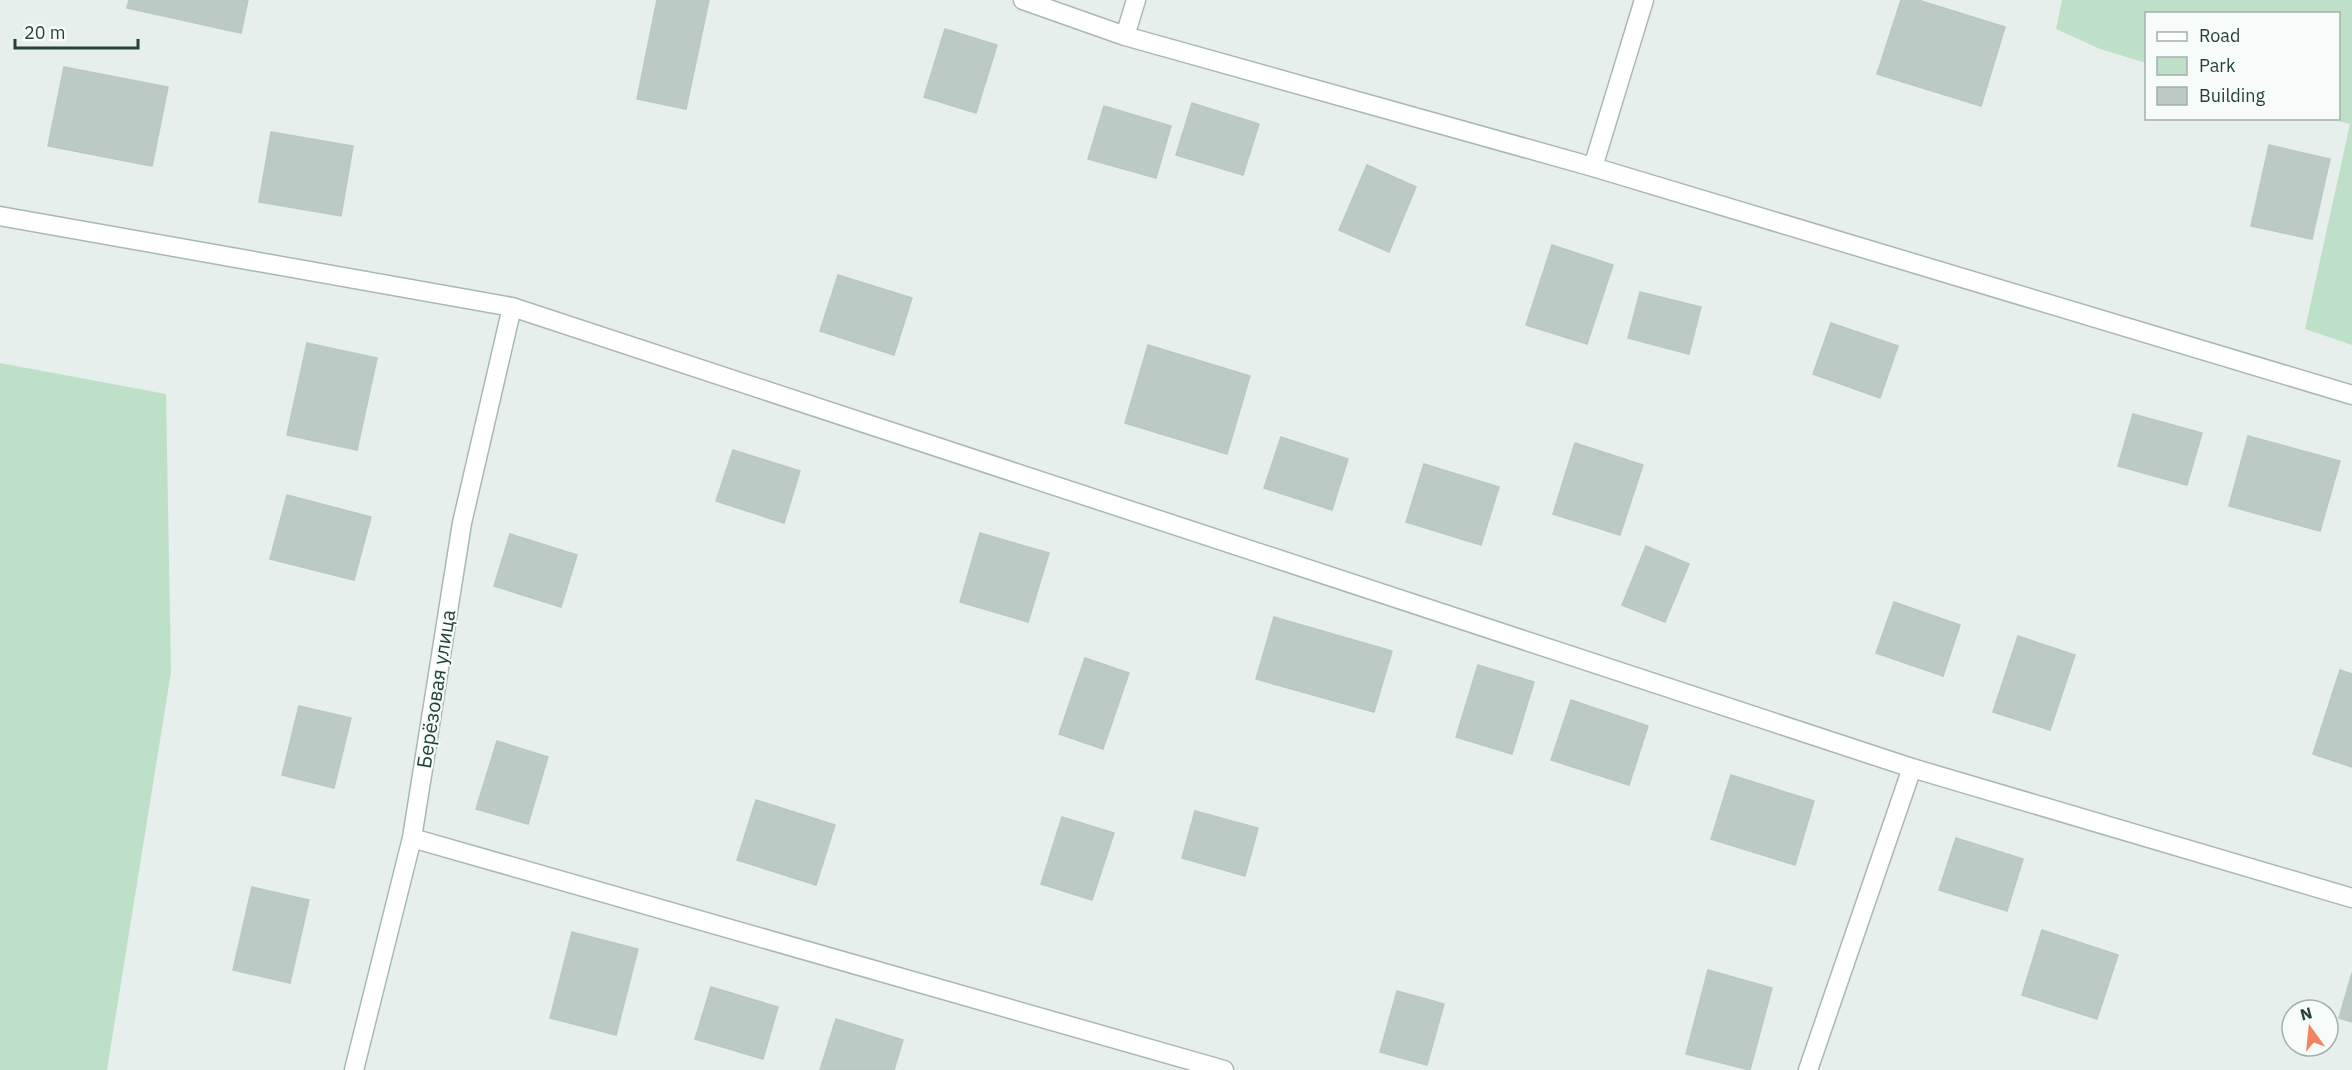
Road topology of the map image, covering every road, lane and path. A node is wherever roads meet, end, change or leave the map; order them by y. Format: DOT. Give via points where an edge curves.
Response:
graph roads {
  1 [pos="1023,0"];
  2 [pos="1136,0"];
  3 [pos="1644,0"];
  4 [pos="1125,36"];
  5 [pos="1593,167"];
  6 [pos="0,216"];
  7 [pos="512,307"];
  8 [pos="2352,395"];
  9 [pos="1912,768"];
  10 [pos="412,838"];
  11 [pos="2352,898"];
  12 [pos="354,1070"];
  13 [pos="1224,1070"];
  14 [pos="1808,1070"];
  1 -- 4 [label="street"];
  2 -- 4 [label="street"];
  3 -- 5 [label="street"];
  4 -- 5 [label="street"];
  5 -- 8 [label="street"];
  6 -- 7 [label="street"];
  7 -- 9 [label="street"];
  7 -- 10 [label="street, Берёзовая улица" via="462,523"];
  9 -- 11 [label="street"];
  9 -- 14 [label="street"];
  10 -- 12 [label="street, Берёзовая улица"];
  10 -- 13 [label="street"];
}
